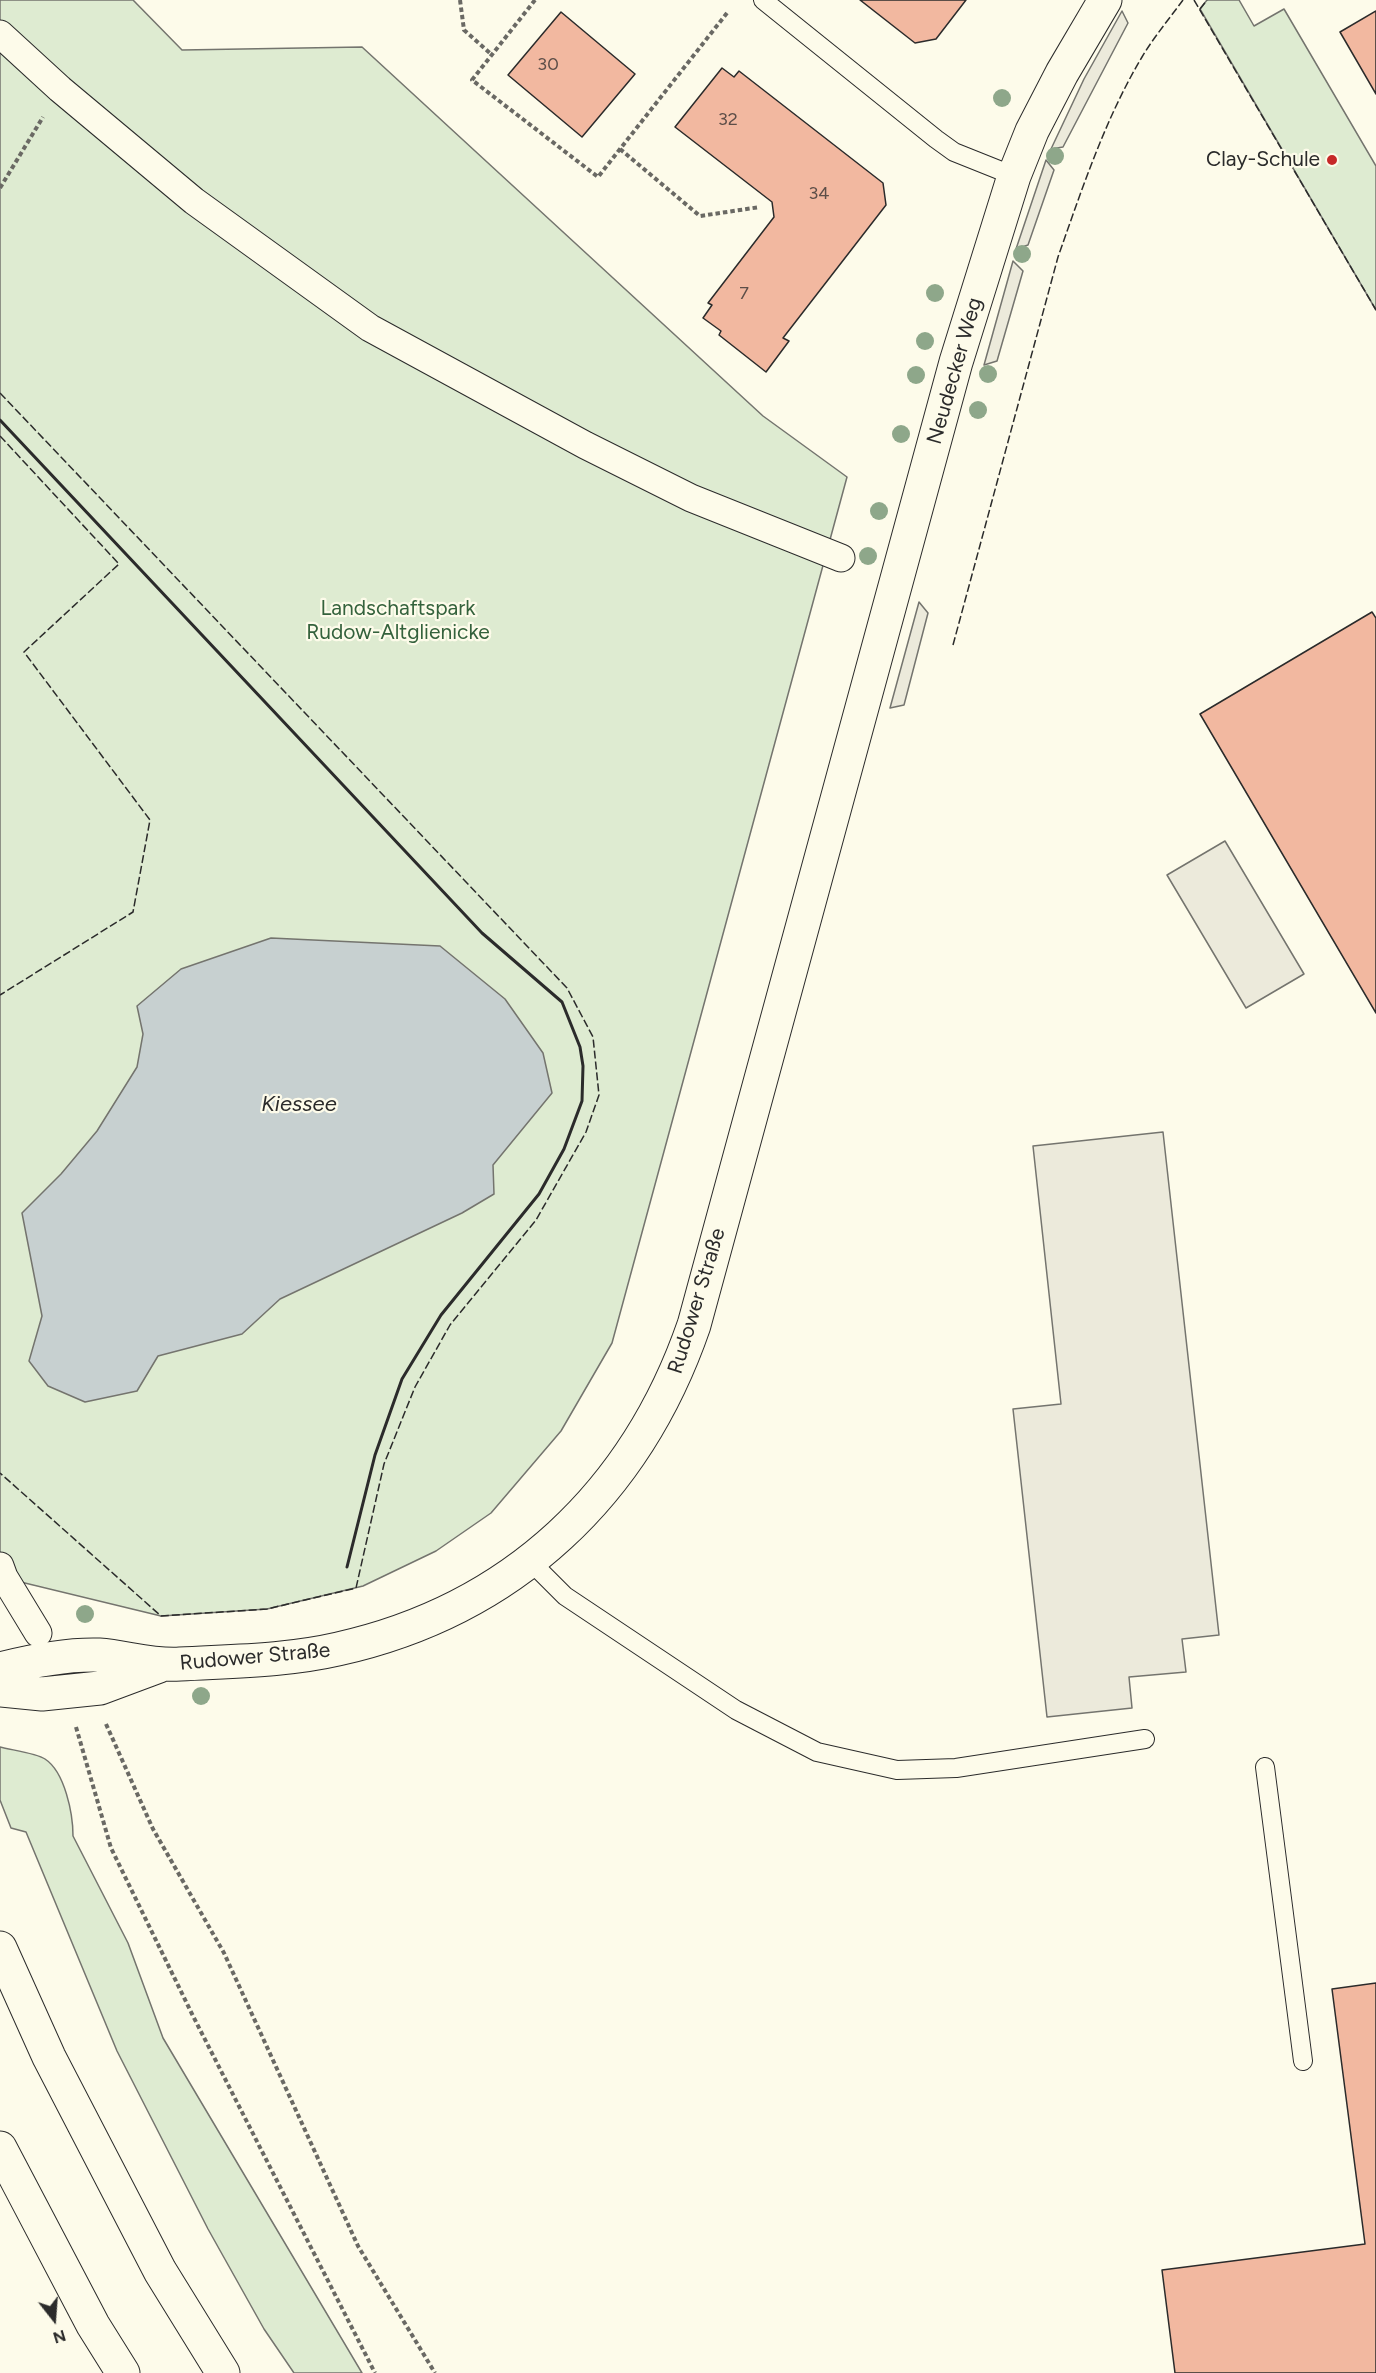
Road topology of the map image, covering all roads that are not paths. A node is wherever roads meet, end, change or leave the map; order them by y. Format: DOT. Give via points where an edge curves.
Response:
graph roads {
  1 [pos="763,0"];
  2 [pos="1105,0"];
  3 [pos="0,34"];
  4 [pos="1014,176"];
  5 [pos="841,558"];
  6 [pos="848,760"];
  7 [pos="531,1561"];
  8 [pos="0,1566"];
  9 [pos="38,1633"];
  10 [pos="161,1665"];
  11 [pos="0,1669"];
  12 [pos="0,1690"];
  13 [pos="1145,1739"];
  14 [pos="1265,1767"];
  15 [pos="0,1948"];
  16 [pos="1303,2061"];
  17 [pos="0,2148"];
  18 [pos="123,2373"];
  19 [pos="223,2373"];
  1 -- 4 [label="lane" via="954,152"];
  2 -- 4 [label="main road, Neudecker Weg" via="1032,131"];
  3 -- 5 [label="street" via="194,201 370,328 691,498"];
  4 -- 6 [label="main road, Neudecker Weg" via="953,373"];
  6 -- 7 [label="main road, Rudower Straße" via="682,1358 665,1397 616,1475 560,1537"];
  7 -- 10 [label="main road, Rudower Straße" via="484,1592 426,1621 338,1650 291,1657"];
  7 -- 13 [label="lane" via="565,1596 736,1710 817,1752 909,1770 956,1768"];
  8 -- 9 [label="street"];
  10 -- 11 [label="main road, Rudower Straße" via="99,1655 32,1661"];
  10 -- 12 [label="main road, Rudower Straße" via="100,1688 42,1694"];
  14 -- 16 [label="lane"];
  15 -- 19 [label="main road" via="49,2057 160,2271"];
  17 -- 18 [label="main road" via="93,2325"];
}
